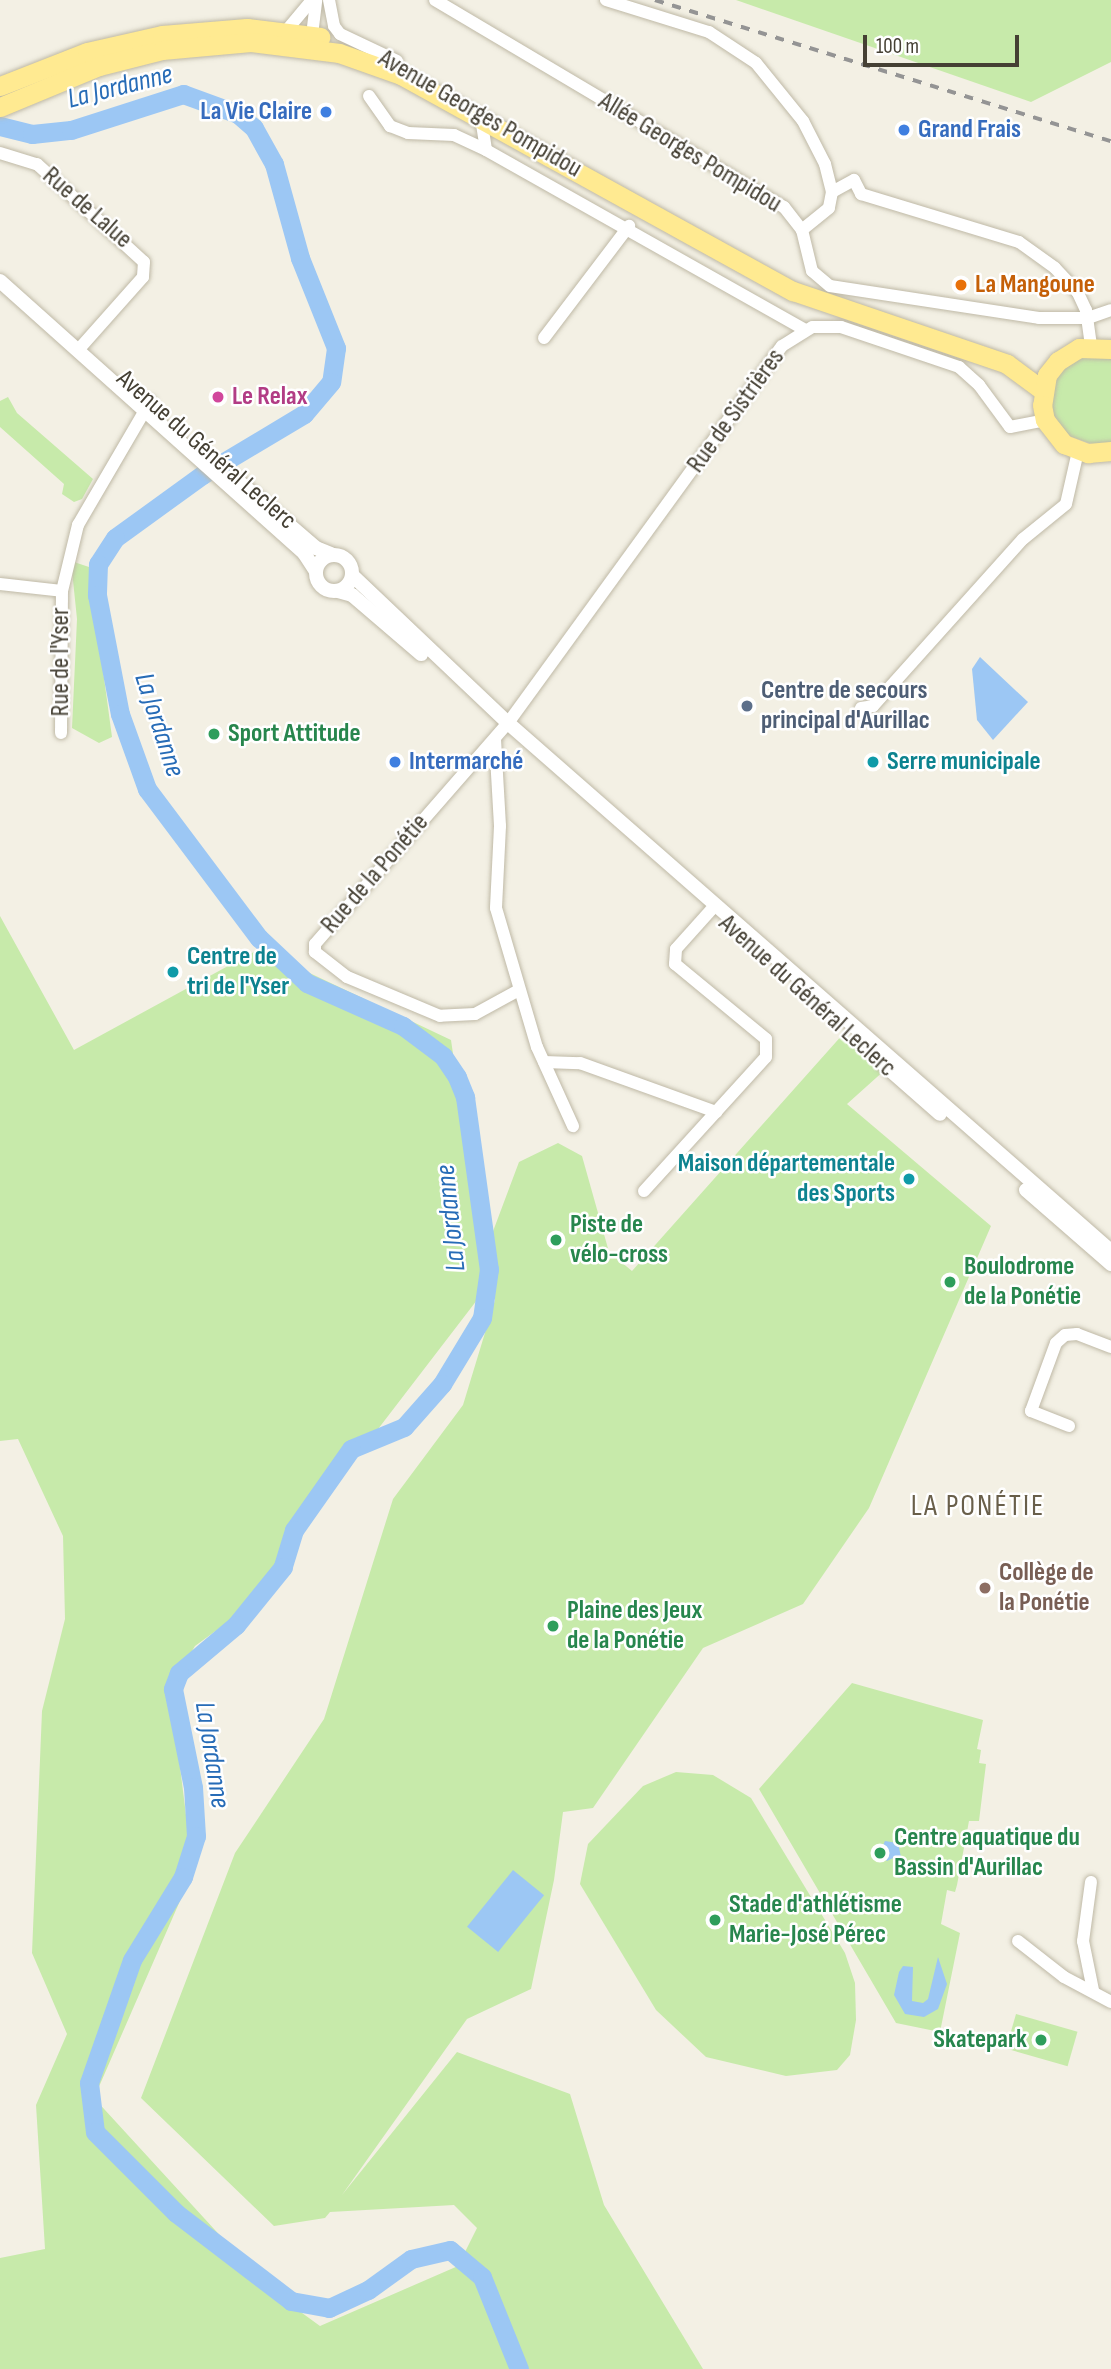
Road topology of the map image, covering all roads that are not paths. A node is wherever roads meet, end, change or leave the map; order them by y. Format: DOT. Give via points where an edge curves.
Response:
graph roads {
  1 [pos="314,0"];
  2 [pos="435,0"];
  3 [pos="606,0"];
  4 [pos="330,6"];
  5 [pos="286,31"];
  6 [pos="317,38"];
  7 [pos="209,43"];
  8 [pos="339,53"];
  9 [pos="397,61"];
  10 [pos="0,86"];
  11 [pos="369,96"];
  12 [pos="0,106"];
  13 [pos="481,118"];
  14 [pos="486,150"];
  15 [pos="0,153"];
  16 [pos="592,178"];
  17 [pos="832,192"];
  18 [pos="629,226"];
  19 [pos="802,230"];
  20 [pos="0,281"];
  21 [pos="1111,310"];
  22 [pos="1088,318"];
  23 [pos="805,330"];
  24 [pos="544,338"];
  25 [pos="1091,346"];
  26 [pos="80,348"];
  27 [pos="1111,349"];
  28 [pos="1058,361"];
  29 [pos="1007,364"];
  30 [pos="1042,390"];
  31 [pos="147,405"];
  32 [pos="1045,420"];
  33 [pos="1078,450"];
  34 [pos="1107,454"];
  35 [pos="236,486"];
  36 [pos="331,554"];
  37 [pos="315,570"];
  38 [pos="352,575"];
  39 [pos="0,584"];
  40 [pos="62,591"];
  41 [pos="338,591"];
  42 [pos="454,675"];
  43 [pos="861,708"];
  44 [pos="508,723"];
  45 [pos="61,733"];
  46 [pos="495,739"];
  47 [pos="711,910"];
  48 [pos="519,990"];
  49 [pos="544,1062"];
  50 [pos="716,1112"];
  51 [pos="573,1126"];
  52 [pos="644,1191"];
  53 [pos="1111,1251"];
  54 [pos="1111,1264"];
  55 [pos="1111,1348"];
  56 [pos="1069,1426"];
  57 [pos="1091,1882"];
  58 [pos="1018,1941"];
  59 [pos="1093,1990"];
  60 [pos="1111,2001"];
  1 -- 5 [label="street"];
  1 -- 6 [label="street"];
  2 -- 19 [label="street, Allée Georges Pompidou" via="783,207"];
  3 -- 17 [label="street" via="709,32 756,63 803,121 825,164"];
  4 -- 6 [label="street"];
  4 -- 9 [label="street" via="340,34"];
  5 -- 6 [label="main road, Avenue Georges Pompidou"];
  5 -- 10 [label="main road, Avenue Georges Pompidou" via="247,28 149,37 87,52"];
  6 -- 7 [label="main road" via="216,39"];
  6 -- 8 [label="main road"];
  6 -- 9 [label="main road, Avenue Georges Pompidou"];
  7 -- 8 [label="main road, Avenue Georges Pompidou" via="262,43"];
  7 -- 12 [label="main road, Avenue Georges Pompidou" via="99,66"];
  8 -- 13 [label="main road, Avenue Georges Pompidou" via="401,75"];
  9 -- 16 [label="main road, Avenue Georges Pompidou"];
  11 -- 14 [label="street, Avenue Georges Pompidou" via="390,126 408,133 454,135"];
  13 -- 14 [label="street, Avenue Georges Pompidou"];
  13 -- 16 [label="main road, Avenue Georges Pompidou"];
  14 -- 18 [label="street, Avenue Georges Pompidou"];
  15 -- 26 [label="street, Rue de Lalue" via="37,164 144,262 143,277"];
  16 -- 29 [label="main road, Avenue Georges Pompidou" via="793,291"];
  17 -- 19 [label="street" via="829,208"];
  17 -- 22 [label="street" via="854,180 862,194 1011,237 1068,280"];
  18 -- 23 [label="street, Avenue Georges Pompidou"];
  18 -- 24 [label="street"];
  19 -- 22 [label="street, Allée Georges Pompidou" via="812,271 830,286 1040,318"];
  20 -- 26 [label="street, Avenue du Général Leclerc"];
  21 -- 22 [label="street, Allée Georges Pompidou"];
  22 -- 25 [label="street"];
  23 -- 32 [label="street, Rue de Sistrières" via="841,327 959,367 970,374 1007,425 1016,429"];
  23 -- 44 [label="street, Rue de Sistrières" via="782,345"];
  25 -- 27 [label="main road"];
  25 -- 28 [label="main road"];
  26 -- 31 [label="street, Avenue du Général Leclerc"];
  28 -- 29 [label="main road"];
  28 -- 30 [label="main road"];
  29 -- 30 [label="main road"];
  30 -- 32 [label="main road"];
  31 -- 35 [label="street, Avenue du Général Leclerc"];
  31 -- 40 [label="street, Rue de l'Yser" via="78,525"];
  32 -- 33 [label="main road" via="1059,439"];
  33 -- 34 [label="main road"];
  33 -- 43 [label="street" via="1066,504 1023,539 873,706"];
  35 -- 36 [label="street, Avenue du Général Leclerc" via="316,548"];
  35 -- 37 [label="street, Avenue du Général Leclerc" via="304,553"];
  36 -- 37 [label="street"];
  36 -- 38 [label="street, Avenue du Général Leclerc" via="348,561"];
  37 -- 41 [label="street, Avenue du Général Leclerc" via="322,587"];
  38 -- 41 [label="street"];
  38 -- 42 [label="street, Avenue du Général Leclerc"];
  39 -- 40 [label="street"];
  40 -- 45 [label="street, Rue de l'Yser"];
  41 -- 42 [label="street, Avenue du Général Leclerc" via="366,606 440,670"];
  42 -- 44 [label="street, Avenue du Général Leclerc"];
  44 -- 46 [label="street, Rue de la Ponétie"];
  44 -- 47 [label="street, Avenue du Général Leclerc" via="520,741"];
  44 -- 53 [label="street, Avenue du Général Leclerc"];
  46 -- 48 [label="street" via="500,826 496,908"];
  46 -- 48 [label="street, Rue de la Ponétie" via="319,937 315,952 347,978 440,1016 475,1014"];
  47 -- 50 [label="street" via="676,949 675,964 766,1039 766,1057"];
  47 -- 54 [label="street, Avenue du Général Leclerc"];
  48 -- 49 [label="street"];
  49 -- 50 [label="street" via="580,1063"];
  49 -- 51 [label="street"];
  50 -- 52 [label="street"];
  55 -- 56 [label="street" via="1077,1334 1065,1335 1056,1343 1031,1411"];
  57 -- 59 [label="street" via="1083,1941"];
  58 -- 59 [label="street" via="1064,1977"];
  59 -- 60 [label="street"];
}
